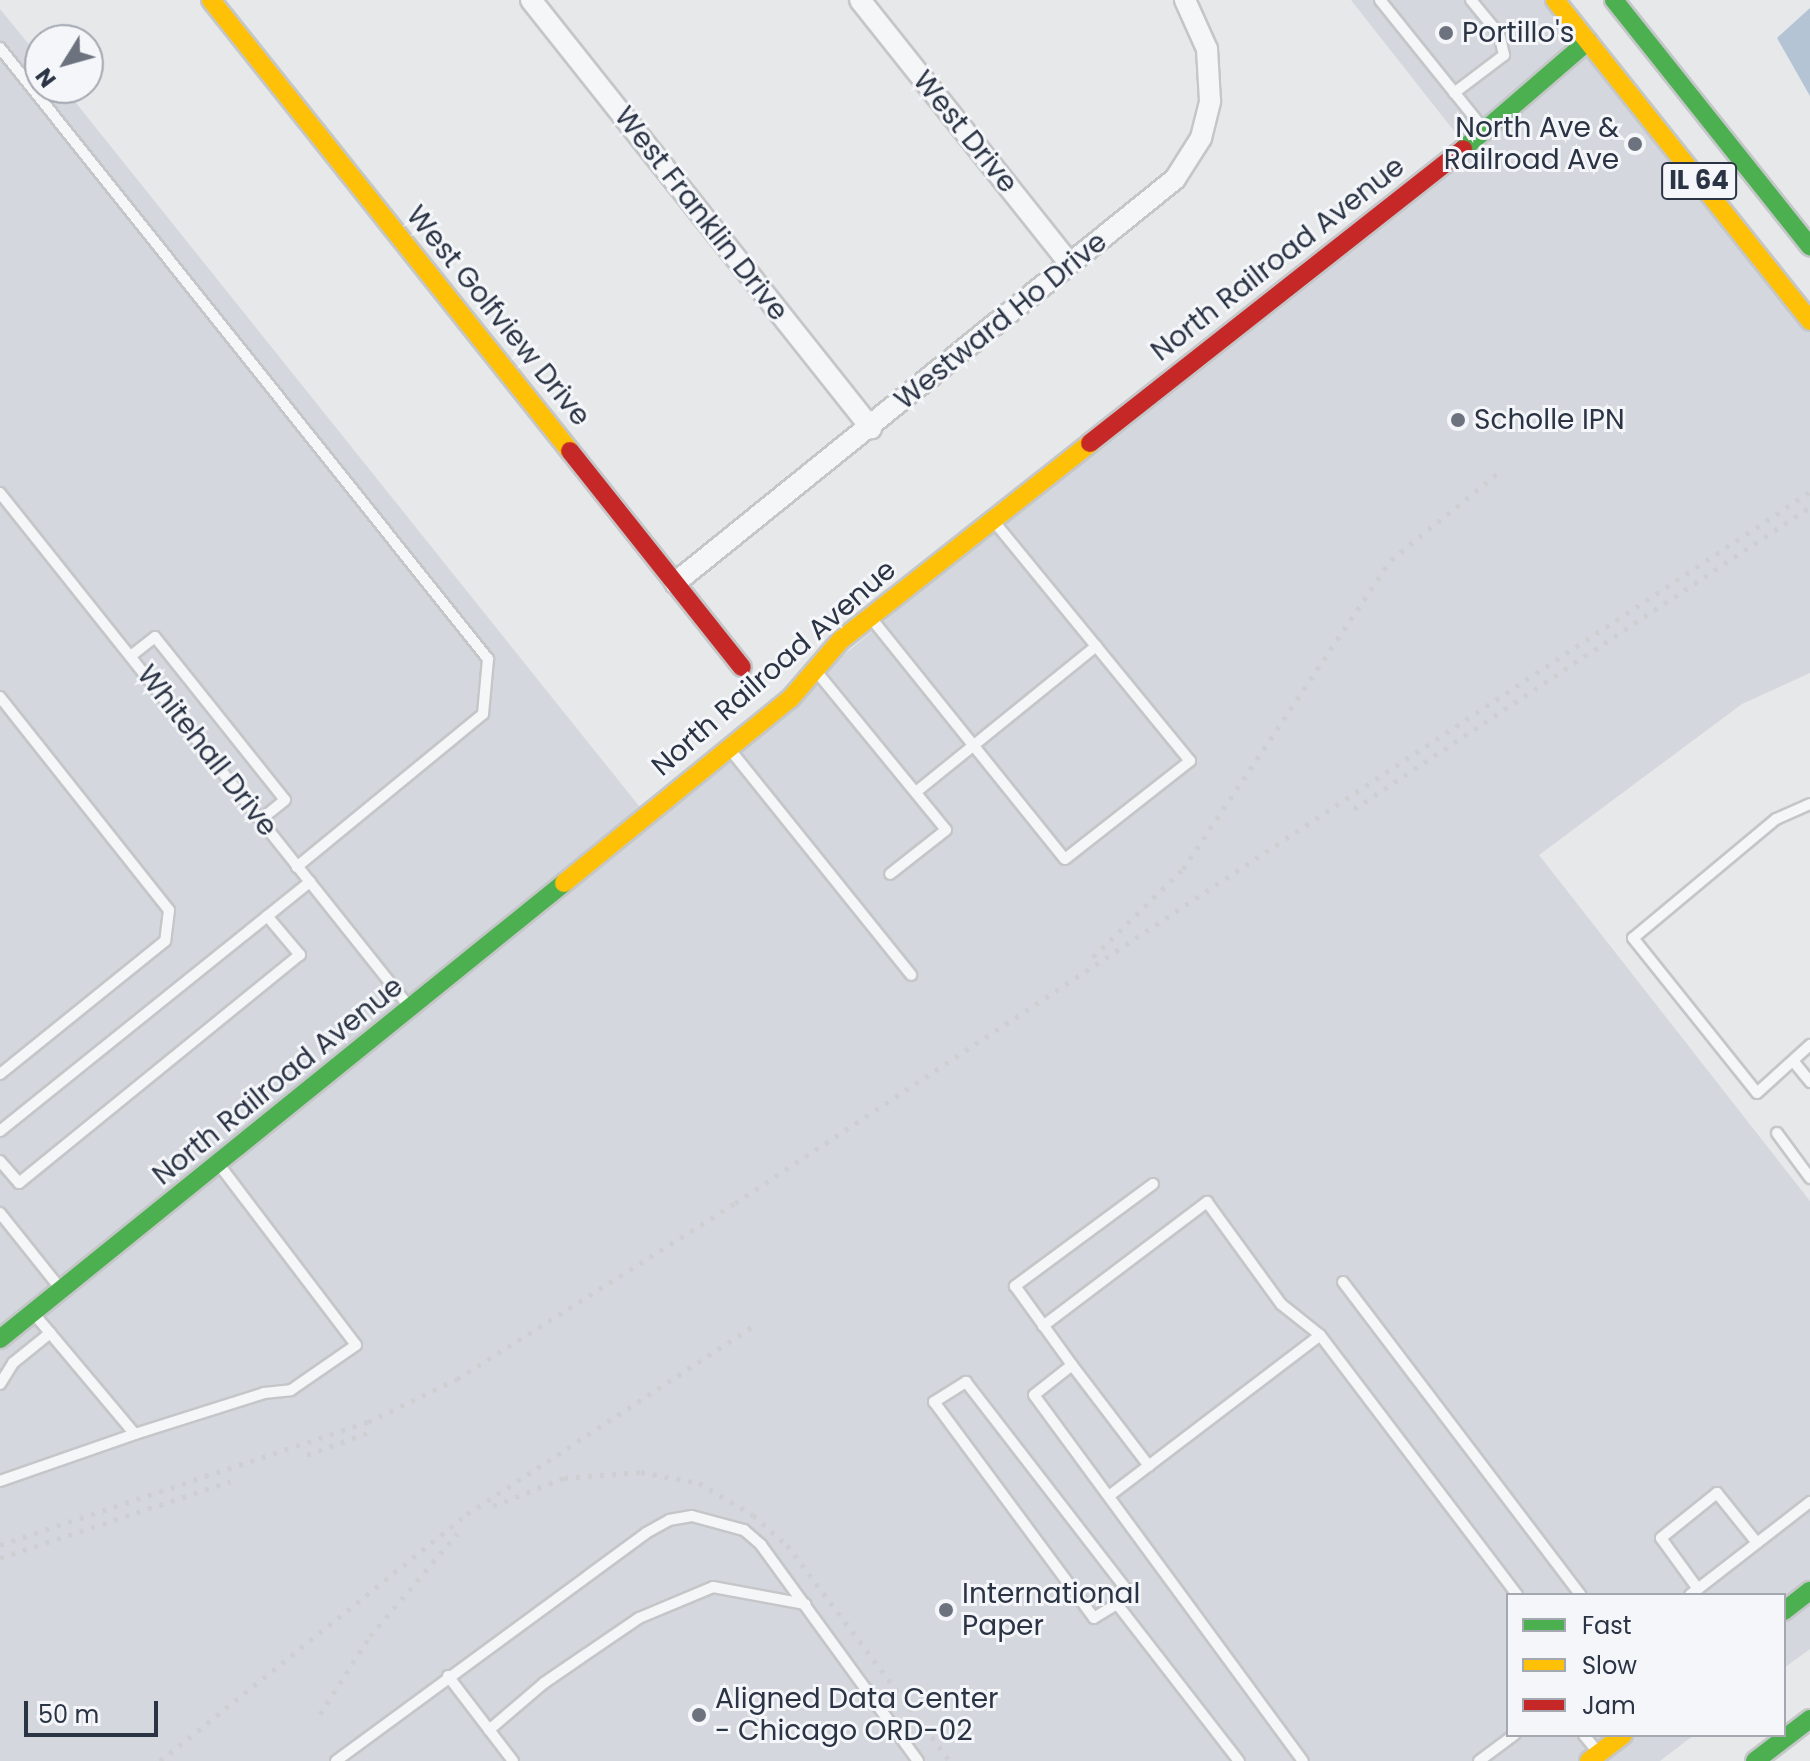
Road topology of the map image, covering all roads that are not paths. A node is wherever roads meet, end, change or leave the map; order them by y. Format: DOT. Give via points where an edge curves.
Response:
graph roads {
  1 [pos="211,0"];
  2 [pos="531,0"];
  3 [pos="860,0"];
  4 [pos="1185,0"];
  5 [pos="1380,0"];
  6 [pos="1471,0"];
  7 [pos="1555,0"];
  8 [pos="1640,0"];
  9 [pos="1608,22"];
  10 [pos="0,48"];
  11 [pos="1454,93"];
  12 [pos="1484,130"];
  13 [pos="1810,246"];
  14 [pos="1070,264"];
  15 [pos="1810,321"];
  16 [pos="871,428"];
  17 [pos="0,493"];
  18 [pos="992,520"];
  19 [pos="675,583"];
  20 [pos="869,617"];
  21 [pos="1096,646"];
  22 [pos="132,655"];
  23 [pos="742,667"];
  24 [pos="815,669"];
  25 [pos="0,697"];
  26 [pos="973,744"];
  27 [pos="730,749"];
  28 [pos="916,792"];
  29 [pos="1810,804"];
  30 [pos="260,820"];
  31 [pos="297,867"];
  32 [pos="890,874"];
  33 [pos="310,882"];
  34 [pos="267,916"];
  35 [pos="911,975"];
  36 [pos="412,1010"];
  37 [pos="1810,1045"];
  38 [pos="1794,1062"];
  39 [pos="0,1074"];
  40 [pos="1810,1082"];
  41 [pos="0,1131"];
  42 [pos="1777,1133"];
  43 [pos="0,1161"];
  44 [pos="219,1165"];
  45 [pos="1810,1178"];
  46 [pos="1153,1184"];
  47 [pos="0,1213"];
  48 [pos="1343,1282"];
  49 [pos="60,1289"];
  50 [pos="32,1311"];
  51 [pos="1043,1326"];
  52 [pos="50,1333"];
  53 [pos="1320,1335"];
  54 [pos="0,1339"];
  55 [pos="1072,1365"];
  56 [pos="0,1384"];
  57 [pos="135,1434"];
  58 [pos="1149,1466"];
  59 [pos="0,1481"];
  60 [pos="1109,1496"];
  61 [pos="1810,1502"];
  62 [pos="1757,1543"];
  63 [pos="1810,1591"];
  64 [pos="1694,1592"];
  65 [pos="1515,1593"];
  66 [pos="1579,1593"];
  67 [pos="805,1604"];
  68 [pos="1117,1604"];
  69 [pos="1786,1609"];
  70 [pos="448,1676"];
  71 [pos="1810,1719"];
  72 [pos="489,1730"];
  73 [pos="1511,1737"];
  74 [pos="1585,1737"];
  75 [pos="1620,1737"];
  76 [pos="1594,1757"];
  77 [pos="336,1761"];
  78 [pos="513,1761"];
  79 [pos="918,1761"];
  80 [pos="1239,1761"];
  81 [pos="1303,1761"];
  82 [pos="1479,1761"];
  83 [pos="1755,1761"];
  1 -- 19 [label="main road, West Golfview Drive"];
  2 -- 16 [label="street, West Franklin Drive"];
  3 -- 14 [label="street, West Drive"];
  4 -- 14 [label="street, Westward Ho Drive" via="1201,29 1211,75 1201,138 1175,179"];
  5 -- 11 [label="lane"];
  6 -- 11 [label="lane" via="1505,45 1504,55"];
  7 -- 9 [label="main road, IL 64"];
  8 -- 9 [label="main road, North Railroad Avenue"];
  9 -- 12 [label="main road, North Railroad Avenue"];
  9 -- 13 [label="main road, IL 64"];
  9 -- 15 [label="main road, IL 64"];
  10 -- 31 [label="lane" via="488,659 483,714"];
  11 -- 12 [label="lane"];
  12 -- 18 [label="main road, North Railroad Avenue"];
  14 -- 16 [label="street, Westward Ho Drive"];
  16 -- 19 [label="street, Westward Ho Drive"];
  17 -- 22 [label="lane, Whitehall Drive"];
  18 -- 20 [label="main road, North Railroad Avenue"];
  18 -- 21 [label="lane"];
  19 -- 23 [label="main road, West Golfview Drive"];
  20 -- 24 [label="main road, North Railroad Avenue"];
  20 -- 26 [label="lane"];
  21 -- 26 [label="lane"];
  21 -- 26 [label="lane" via="1190,761 1065,859"];
  22 -- 30 [label="lane, Whitehall Drive"];
  22 -- 30 [label="lane" via="155,637 285,800"];
  24 -- 27 [label="main road, North Railroad Avenue" via="790,699"];
  24 -- 28 [label="lane"];
  25 -- 39 [label="lane" via="169,910 165,941"];
  26 -- 28 [label="lane"];
  27 -- 35 [label="lane"];
  27 -- 36 [label="main road, North Railroad Avenue"];
  28 -- 32 [label="lane" via="946,830"];
  29 -- 38 [label="lane" via="1776,819 1633,938 1757,1093"];
  30 -- 31 [label="lane, Whitehall Drive"];
  31 -- 33 [label="lane, Whitehall Drive"];
  33 -- 34 [label="lane"];
  33 -- 36 [label="lane, Whitehall Drive"];
  34 -- 41 [label="lane"];
  34 -- 43 [label="lane" via="300,955 19,1183"];
  36 -- 44 [label="main road, North Railroad Avenue"];
  37 -- 38 [label="lane"];
  38 -- 40 [label="lane"];
  42 -- 45 [label="lane"];
  44 -- 49 [label="main road, North Railroad Avenue"];
  44 -- 57 [label="lane" via="356,1345 291,1390 264,1393"];
  46 -- 51 [label="lane" via="1015,1286"];
  47 -- 49 [label="lane"];
  48 -- 66 [label="lane"];
  49 -- 50 [label="main road, North Railroad Avenue"];
  50 -- 52 [label="lane"];
  50 -- 54 [label="main road, North Railroad Avenue"];
  51 -- 53 [label="lane" via="1207,1202 1281,1304"];
  51 -- 55 [label="lane"];
  52 -- 56 [label="lane" via="13,1363"];
  52 -- 57 [label="lane"];
  53 -- 58 [label="lane"];
  53 -- 65 [label="lane"];
  55 -- 58 [label="lane"];
  55 -- 60 [label="lane" via="1034,1395"];
  57 -- 59 [label="lane"];
  58 -- 60 [label="lane"];
  60 -- 81 [label="lane"];
  61 -- 62 [label="lane"];
  62 -- 64 [label="lane"];
  62 -- 64 [label="lane" via="1717,1493 1661,1538"];
  63 -- 69 [label="main road"];
  67 -- 70 [label="lane" via="744,1530 692,1516 669,1520"];
  67 -- 72 [label="lane" via="713,1587 639,1618 544,1683"];
  67 -- 79 [label="lane"];
  68 -- 68 [label="lane" via="1094,1618 934,1402 966,1382 1130,1594"];
  68 -- 80 [label="lane"];
  70 -- 72 [label="lane"];
  70 -- 77 [label="lane"];
  71 -- 83 [label="main road"];
  72 -- 78 [label="lane"];
  73 -- 82 [label="lane"];
  74 -- 76 [label="lane"];
  75 -- 76 [label="main road"];
}
